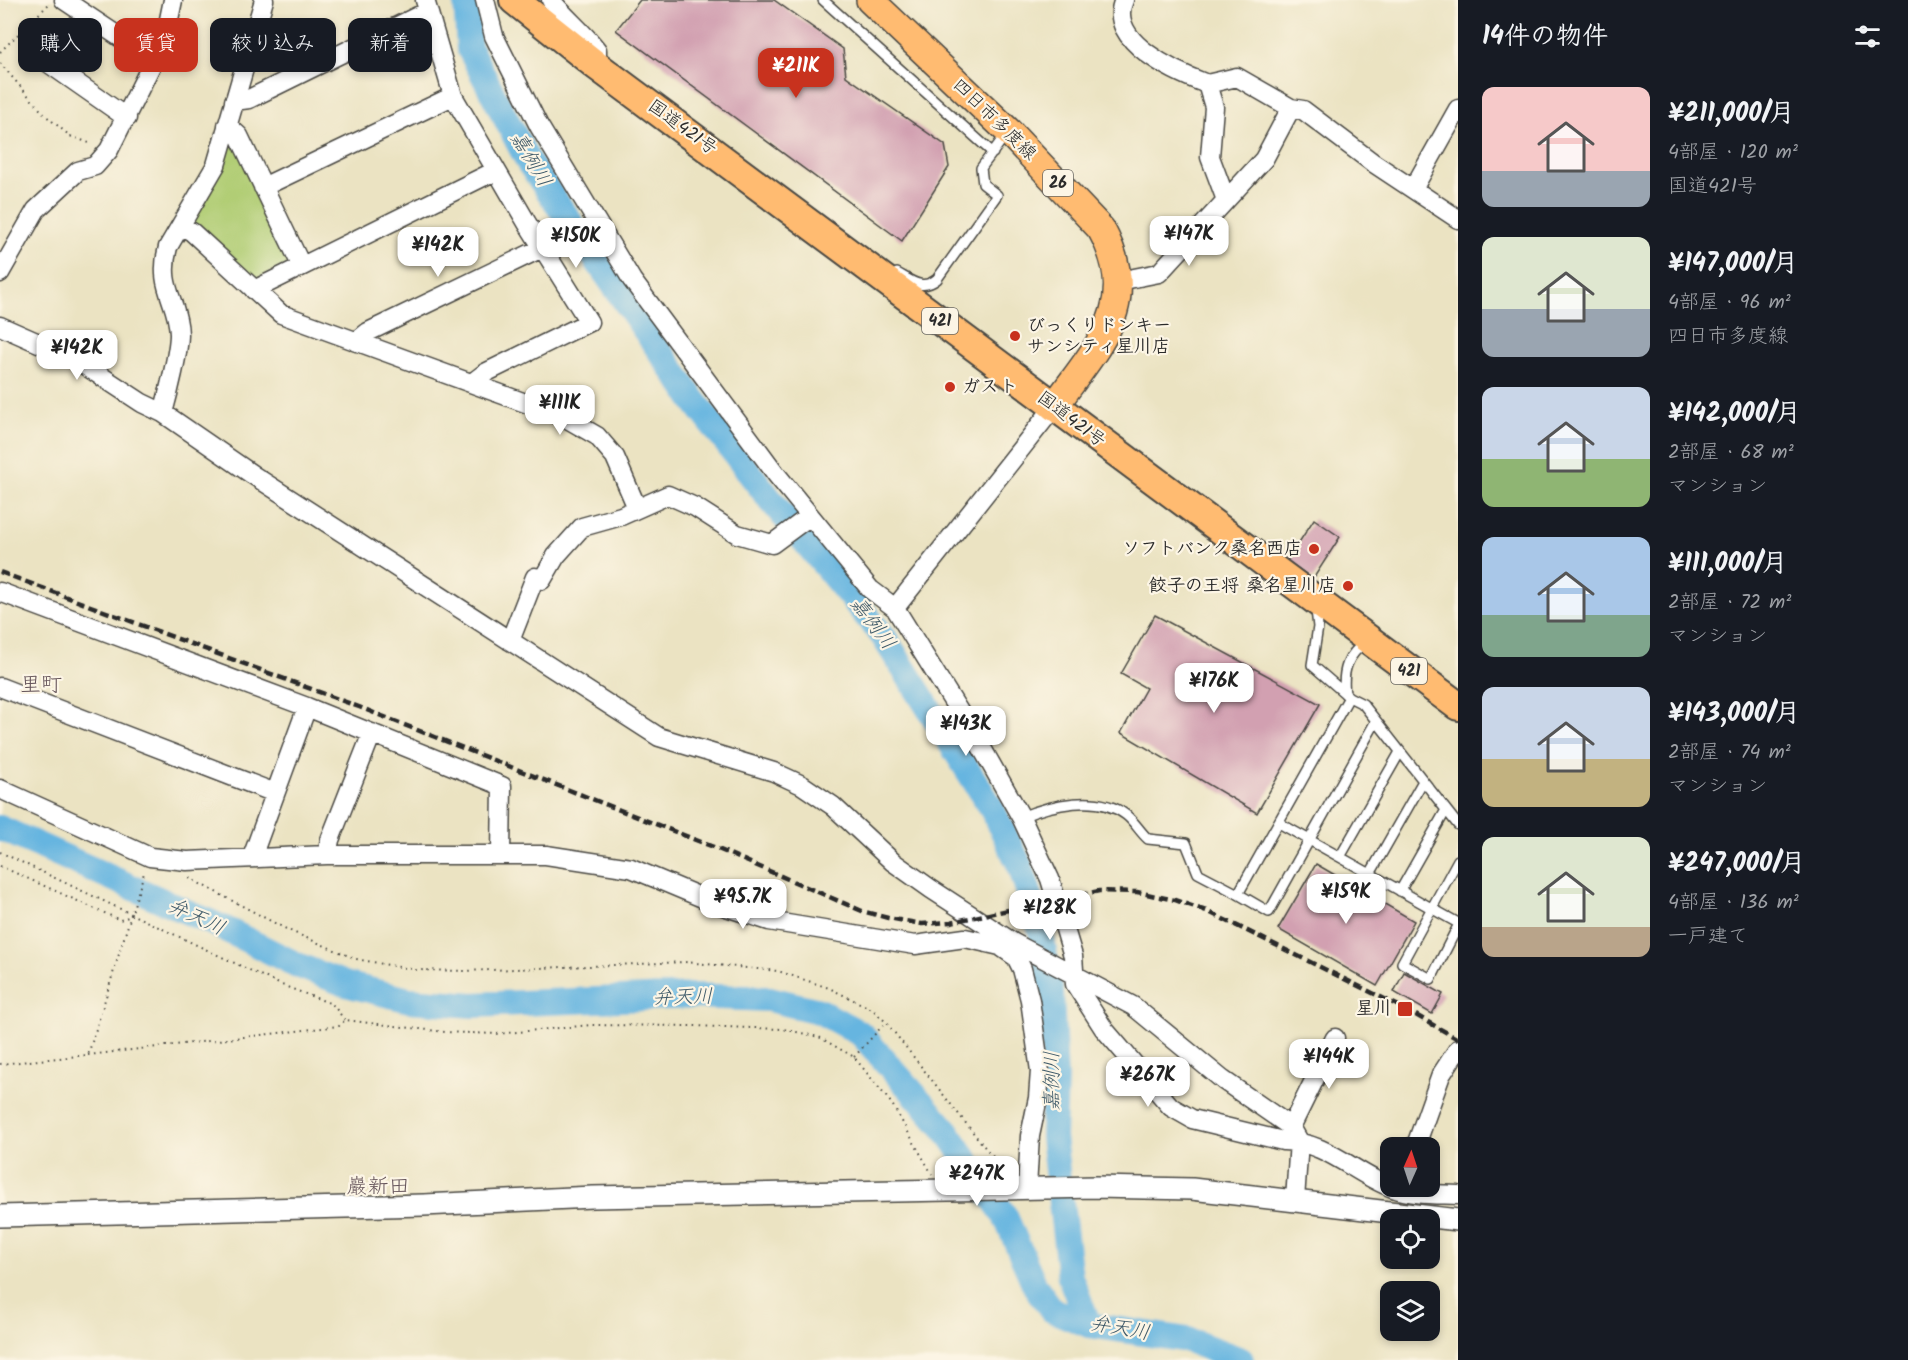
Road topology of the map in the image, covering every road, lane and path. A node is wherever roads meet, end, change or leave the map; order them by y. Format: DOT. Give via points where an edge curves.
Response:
graph roads {
  1 [pos="53,0"];
  2 [pos="64,0"];
  3 [pos="173,0"];
  4 [pos="264,0"];
  5 [pos="485,0"];
  6 [pos="514,0"];
  7 [pos="550,0"];
  8 [pos="823,0"];
  9 [pos="1124,0"];
  10 [pos="879,4"];
  11 [pos="427,5"];
  12 [pos="170,18"];
  13 [pos="114,33"];
  14 [pos="0,52"];
  15 [pos="0,63"];
  16 [pos="597,66"];
  17 [pos="61,72"];
  18 [pos="148,72"];
  19 [pos="1207,84"];
  20 [pos="453,96"];
  21 [pos="234,101"];
  22 [pos="1291,108"];
  23 [pos="1458,109"];
  24 [pos="127,118"];
  25 [pos="227,125"];
  26 [pos="1008,131"];
  27 [pos="109,150"];
  28 [pos="993,153"];
  29 [pos="495,171"];
  30 [pos="263,187"];
  31 [pos="1413,189"];
  32 [pos="1226,200"];
  33 [pos="1458,219"];
  34 [pos="181,225"];
  35 [pos="542,248"];
  36 [pos="301,265"];
  37 [pos="891,269"];
  38 [pos="0,273"];
  39 [pos="1119,281"];
  40 [pos="254,290"];
  41 [pos="0,326"];
  42 [pos="356,342"];
  43 [pos="472,383"];
  44 [pos="1054,407"];
  45 [pos="164,413"];
  46 [pos="638,508"];
  47 [pos="808,518"];
  48 [pos="0,592"];
  49 [pos="1314,600"];
  50 [pos="895,608"];
  51 [pos="1368,640"];
  52 [pos="510,641"];
  53 [pos="0,687"];
  54 [pos="1347,695"];
  55 [pos="307,707"];
  56 [pos="1456,708"];
  57 [pos="1376,721"];
  58 [pos="372,732"];
  59 [pos="1400,752"];
  60 [pos="1423,781"];
  61 [pos="0,789"];
  62 [pos="275,793"];
  63 [pos="1446,810"];
  64 [pos="1021,817"];
  65 [pos="1278,823"];
  66 [pos="1458,825"];
  67 [pos="1309,840"];
  68 [pos="0,852"];
  69 [pos="327,855"];
  70 [pos="501,855"];
  71 [pos="252,857"];
  72 [pos="1340,857"];
  73 [pos="166,859"];
  74 [pos="1458,860"];
  75 [pos="147,864"];
  76 [pos="0,866"];
  77 [pos="1370,874"];
  78 [pos="1400,891"];
  79 [pos="1238,894"];
  80 [pos="1431,908"];
  81 [pos="1458,910"];
  82 [pos="131,916"];
  83 [pos="1456,923"];
  84 [pos="1012,946"];
  85 [pos="1070,973"];
  86 [pos="345,1020"];
  87 [pos="886,1022"];
  88 [pos="1335,1038"];
  89 [pos="1458,1049"];
  90 [pos="88,1055"];
  91 [pos="854,1057"];
  92 [pos="0,1064"];
  93 [pos="1295,1134"];
  94 [pos="1419,1137"];
  95 [pos="1380,1182"];
  96 [pos="940,1188"];
  97 [pos="1028,1188"];
  98 [pos="1440,1193"];
  99 [pos="1458,1195"];
  100 [pos="1295,1200"];
  101 [pos="0,1216"];
  102 [pos="1458,1220"];
  1 -- 14 [label="path"];
  2 -- 13 [label="street"];
  3 -- 12 [label="street"];
  4 -- 21 [label="street"];
  5 -- 47 [label="street" via="494,36 534,117 632,280"];
  6 -- 16 [label="highway, 国道421号 / 421"];
  7 -- 16 [label="street" via="597,50"];
  8 -- 28 [label="lane"];
  9 -- 19 [label="street" via="1121,18 1138,46 1178,74"];
  10 -- 26 [label="main road, 四日市多度線 / 26"];
  11 -- 20 [label="street"];
  11 -- 21 [label="street" via="249,99"];
  15 -- 27 [label="path" via="45,115 70,136"];
  16 -- 44 [label="highway, 国道421号 / 421" via="873,264"];
  17 -- 24 [label="street"];
  18 -- 24 [label="street"];
  19 -- 22 [label="street" via="1237,76"];
  19 -- 32 [label="street" via="1214,107 1210,157"];
  20 -- 29 [label="street"];
  20 -- 30 [label="street"];
  21 -- 25 [label="street"];
  22 -- 31 [label="street" via="1303,110"];
  22 -- 32 [label="street" via="1264,159"];
  23 -- 31 [label="street"];
  24 -- 27 [label="street"];
  25 -- 30 [label="street" via="239,136"];
  25 -- 34 [label="street" via="216,165"];
  26 -- 28 [label="lane"];
  26 -- 39 [label="main road, 四日市多度線 / 26" via="1101,229"];
  27 -- 38 [label="street" via="95,166 78,171 36,210"];
  28 -- 37 [label="lane" via="981,168 983,184 997,195 937,279 925,286 918,285"];
  29 -- 35 [label="street"];
  29 -- 36 [label="street"];
  30 -- 36 [label="street"];
  31 -- 33 [label="street"];
  32 -- 39 [label="street" via="1159,273"];
  34 -- 40 [label="street"];
  34 -- 45 [label="street" via="164,260 165,284 179,333"];
  35 -- 42 [label="street" via="368,332"];
  35 -- 43 [label="street" via="590,322"];
  36 -- 40 [label="street"];
  39 -- 44 [label="main road, 四日市多度線 / 26" via="1109,327"];
  40 -- 42 [label="street" via="281,314"];
  41 -- 45 [label="street" via="75,359"];
  42 -- 43 [label="street"];
  43 -- 46 [label="street" via="564,417 597,436 615,457"];
  44 -- 49 [label="highway, 国道421号 / 421"];
  44 -- 50 [label="street"];
  45 -- 52 [label="street"];
  46 -- 47 [label="street" via="668,495 737,534 772,544"];
  46 -- 52 [label="street" via="587,525 575,535 555,556 542,580 535,577"];
  47 -- 50 [label="street" via="870,589"];
  48 -- 55 [label="street"];
  49 -- 51 [label="highway, 国道421号 / 421"];
  49 -- 54 [label="lane" via="1318,627 1312,664"];
  50 -- 64 [label="street"];
  51 -- 54 [label="lane" via="1349,658 1344,669"];
  51 -- 56 [label="highway, 国道421号 / 421"];
  52 -- 84 [label="street" via="659,737 802,784 893,862"];
  53 -- 62 [label="street"];
  54 -- 57 [label="lane" via="1363,704"];
  54 -- 65 [label="lane"];
  55 -- 58 [label="street"];
  55 -- 62 [label="street"];
  57 -- 59 [label="lane"];
  57 -- 67 [label="lane"];
  58 -- 69 [label="street"];
  58 -- 70 [label="street" via="502,786"];
  59 -- 60 [label="lane"];
  59 -- 72 [label="lane"];
  60 -- 63 [label="lane"];
  60 -- 77 [label="lane"];
  61 -- 73 [label="street" via="141,853"];
  62 -- 71 [label="street"];
  63 -- 66 [label="lane"];
  63 -- 78 [label="lane"];
  64 -- 79 [label="lane" via="1045,807 1073,804 1117,809 1148,839 1186,843 1198,873"];
  64 -- 85 [label="street" via="1050,879 1073,956"];
  65 -- 67 [label="lane"];
  65 -- 79 [label="lane"];
  67 -- 72 [label="lane"];
  67 -- 79 [label="lane" via="1269,912"];
  68 -- 82 [label="path"];
  69 -- 70 [label="street"];
  69 -- 71 [label="street"];
  70 -- 84 [label="street" via="546,855 631,868 769,921 915,945 965,938"];
  71 -- 73 [label="street"];
  72 -- 77 [label="lane"];
  73 -- 87 [label="path" via="181,874 288,930 356,959 416,970 685,963 778,971 829,988 872,1010"];
  74 -- 80 [label="lane"];
  75 -- 82 [label="path"];
  76 -- 82 [label="path" via="120,920"];
  77 -- 78 [label="lane"];
  78 -- 80 [label="lane"];
  80 -- 83 [label="lane"];
  80 -- 83 [label="lane" via="1402,963 1431,979"];
  81 -- 83 [label="lane"];
  82 -- 86 [label="path" via="332,1004"];
  82 -- 90 [label="path"];
  84 -- 85 [label="street"];
  84 -- 97 [label="street" via="1026,983 1040,1071 1030,1136"];
  85 -- 93 [label="street" via="1132,1006"];
  85 -- 93 [label="street" via="1104,1029 1171,1107 1192,1119 1283,1141"];
  86 -- 90 [label="path" via="339,1026"];
  86 -- 91 [label="path" via="496,1034 591,1025 783,1029 819,1037"];
  87 -- 91 [label="path"];
  87 -- 97 [label="path" via="987,1150"];
  88 -- 93 [label="street"];
  89 -- 94 [label="street" via="1441,1076"];
  90 -- 92 [label="path"];
  91 -- 96 [label="path" via="892,1104"];
  93 -- 95 [label="street"];
  93 -- 100 [label="street"];
  96 -- 97 [label="street"];
  96 -- 101 [label="street"];
  97 -- 100 [label="street" via="1192,1189"];
  98 -- 99 [label="street"];
  100 -- 102 [label="street"];
}
